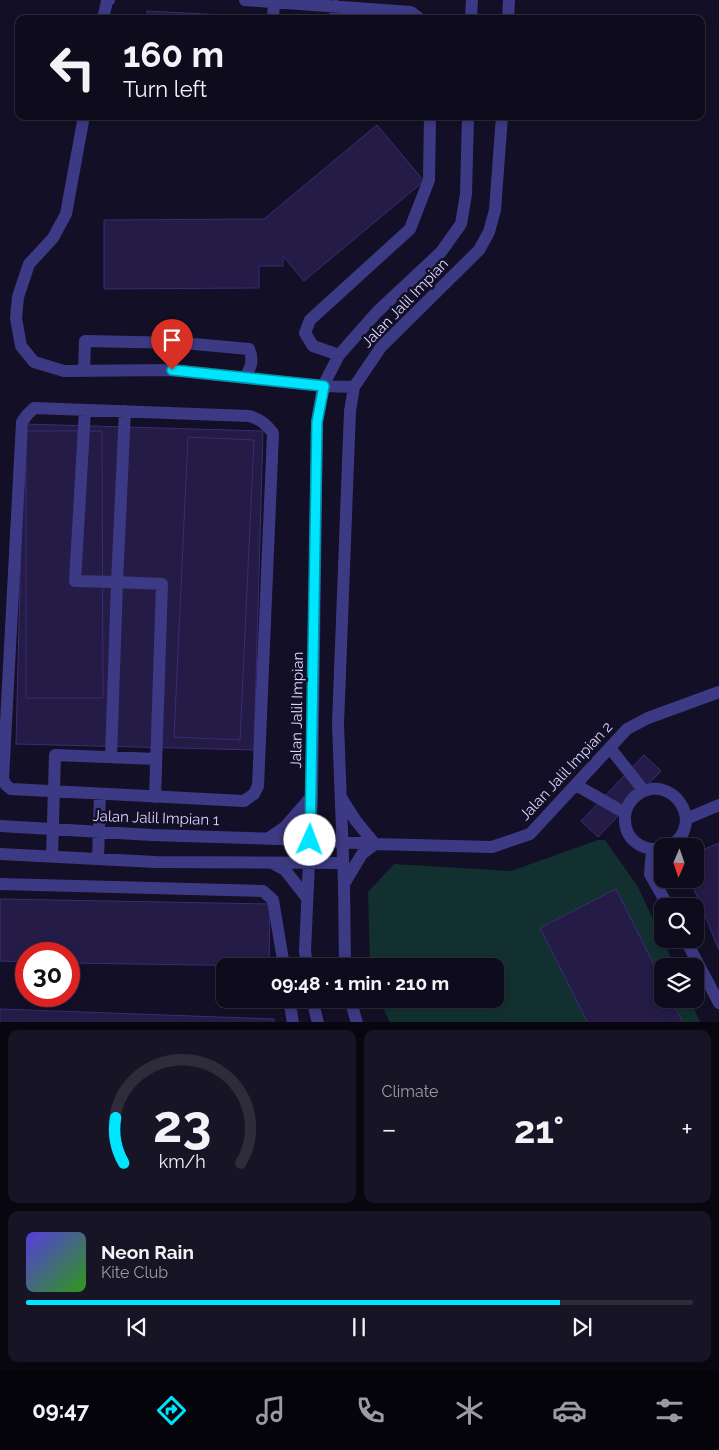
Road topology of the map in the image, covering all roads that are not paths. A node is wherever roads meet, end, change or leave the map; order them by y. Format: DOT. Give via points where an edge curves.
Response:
graph roads {
  1 [pos="109,0"];
  2 [pos="245,0"];
  3 [pos="464,0"];
  4 [pos="274,2"];
  5 [pos="471,10"];
  6 [pos="335,12"];
  7 [pos="104,15"];
  8 [pos="273,15"];
  9 [pos="415,15"];
  10 [pos="83,120"];
  11 [pos="430,120"];
  12 [pos="468,120"];
  13 [pos="502,120"];
  14 [pos="339,355"];
  15 [pos="84,371"];
  16 [pos="246,378"];
  17 [pos="324,386"];
  18 [pos="354,387"];
  19 [pos="85,410"];
  20 [pos="125,410"];
  21 [pos="117,582"];
  22 [pos="719,692"];
  23 [pos="610,748"];
  24 [pos="111,757"];
  25 [pos="156,759"];
  26 [pos="576,785"];
  27 [pos="644,791"];
  28 [pos="54,792"];
  29 [pos="100,794"];
  30 [pos="312,796"];
  31 [pos="341,796"];
  32 [pos="155,797"];
  33 [pos="719,805"];
  34 [pos="625,813"];
  35 [pos="686,819"];
  36 [pos="0,826"];
  37 [pos="53,829"];
  38 [pos="99,832"];
  39 [pos="269,838"];
  40 [pos="680,838"];
  41 [pos="310,840"];
  42 [pos="342,842"];
  43 [pos="374,844"];
  44 [pos="654,850"];
  45 [pos="0,854"];
  46 [pos="52,856"];
  47 [pos="98,859"];
  48 [pos="654,860"];
  49 [pos="309,862"];
  50 [pos="272,863"];
  51 [pos="343,863"];
  52 [pos="654,881"];
  53 [pos="0,884"];
  54 [pos="344,884"];
  55 [pos="307,898"];
  56 [pos="690,948"];
  57 [pos="283,958"];
  58 [pos="306,958"];
  59 [pos="344,958"];
  60 [pos="719,1002"];
  61 [pos="291,1008"];
  62 [pos="314,1008"];
  63 [pos="353,1008"];
  64 [pos="293,1022"];
  65 [pos="318,1022"];
  66 [pos="357,1022"];
  1 -- 7 [label="street"];
  2 -- 4 [label="street"];
  3 -- 5 [label="street"];
  4 -- 6 [label="street"];
  4 -- 8 [label="street"];
  6 -- 9 [label="street" via="411,12"];
  10 -- 15 [label="street" via="66,214 53,238 29,264 18,297 16,318 21,346 34,362 64,371"];
  11 -- 14 [label="street" via="429,180 410,229 310,320 305,333 313,346"];
  12 -- 14 [label="street, Jalan Jalil Impian" via="466,194 461,224 441,252 377,312"];
  13 -- 18 [label="street, Jalan Jalil Impian" via="495,210 489,232 479,250 381,347"];
  14 -- 17 [label="street, Jalan Jalil Impian"];
  15 -- 16 [label="street" via="172,370"];
  15 -- 16 [label="street" via="85,341 183,343 249,349 252,365"];
  16 -- 17 [label="street"];
  17 -- 18 [label="street"];
  17 -- 30 [label="street, Jalan Jalil Impian" via="317,422"];
  18 -- 31 [label="street, Jalan Jalil Impian" via="350,411 338,724"];
  19 -- 20 [label="street"];
  19 -- 21 [label="street" via="75,581"];
  19 -- 28 [label="street" via="34,408 22,422 3,779 11,789"];
  20 -- 21 [label="street"];
  20 -- 32 [label="street" via="249,416 266,424 273,433 258,786 254,794 244,801"];
  21 -- 24 [label="street"];
  21 -- 25 [label="street" via="162,584"];
  22 -- 23 [label="street, Jalan Jalil Impian 2" via="648,718 628,729"];
  23 -- 26 [label="street, Jalan Jalil Impian 2"];
  23 -- 27 [label="street"];
  24 -- 25 [label="street"];
  24 -- 28 [label="street" via="55,755"];
  25 -- 32 [label="street"];
  26 -- 34 [label="street"];
  26 -- 43 [label="street, Jalan Jalil Impian 2" via="530,834 492,846"];
  27 -- 34 [label="street" via="635,796"];
  27 -- 35 [label="street" via="664,790 673,794"];
  28 -- 29 [label="street"];
  28 -- 37 [label="street"];
  29 -- 32 [label="street"];
  29 -- 38 [label="street"];
  30 -- 39 [label="street" via="285,827"];
  30 -- 41 [label="street, Jalan Jalil Impian"];
  31 -- 42 [label="street, Jalan Jalil Impian"];
  31 -- 43 [label="street" via="346,808"];
  33 -- 35 [label="street"];
  34 -- 44 [label="street" via="624,824 634,842 642,848"];
  35 -- 40 [label="street"];
  36 -- 37 [label="street, Jalan Jalil Impian 1"];
  37 -- 38 [label="street, Jalan Jalil Impian 1"];
  37 -- 46 [label="street"];
  38 -- 39 [label="street, Jalan Jalil Impian 1"];
  38 -- 47 [label="street"];
  39 -- 41 [label="street, Jalan Jalil Impian 1"];
  41 -- 42 [label="street, Jalan Jalil Impian 2"];
  41 -- 49 [label="street, Jalan Jalil Impian"];
  42 -- 43 [label="street, Jalan Jalil Impian 2"];
  42 -- 51 [label="street, Jalan Jalil Impian"];
  43 -- 54 [label="street" via="362,854"];
  45 -- 46 [label="street"];
  46 -- 47 [label="street"];
  47 -- 50 [label="street"];
  48 -- 52 [label="street" via="650,874"];
  49 -- 50 [label="street"];
  49 -- 51 [label="street"];
  49 -- 55 [label="street, Jalan Jalil Impian"];
  50 -- 55 [label="street" via="285,870"];
  51 -- 54 [label="street, Jalan Jalil Impian"];
  53 -- 57 [label="street" via="263,891 273,900"];
  54 -- 59 [label="street, Jalan Jalil Impian"];
  55 -- 58 [label="street, Jalan Jalil Impian"];
  56 -- 60 [label="street"];
  61 -- 64 [label="street"];
  62 -- 65 [label="street"];
  63 -- 66 [label="street"];
}
